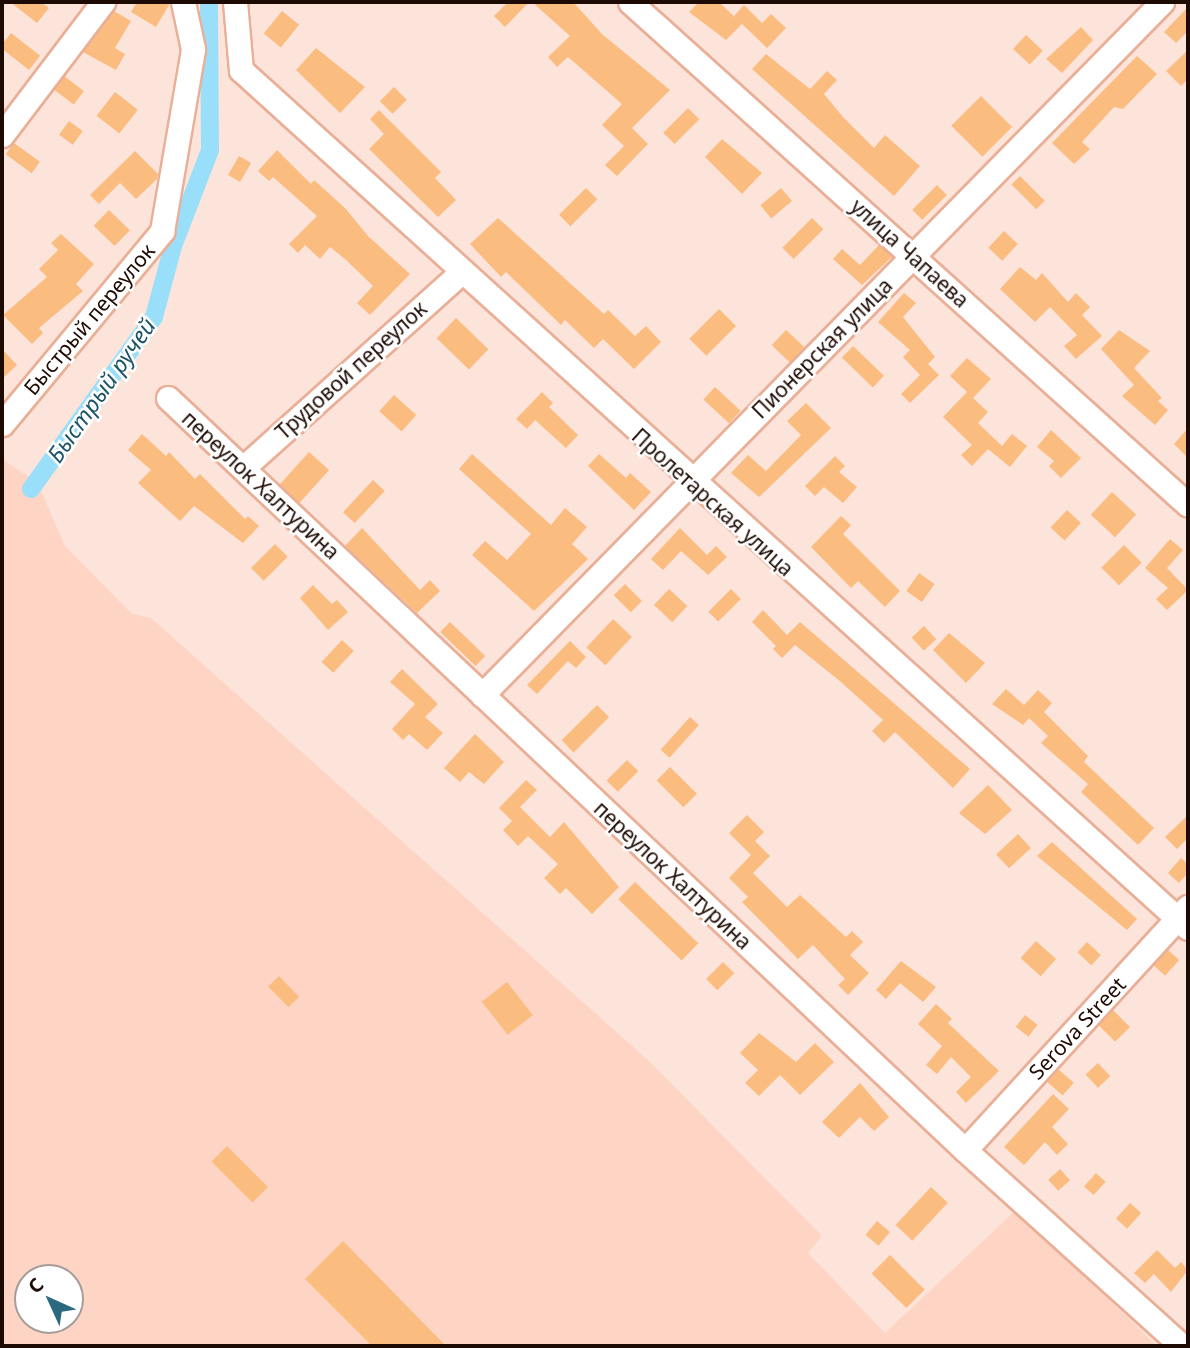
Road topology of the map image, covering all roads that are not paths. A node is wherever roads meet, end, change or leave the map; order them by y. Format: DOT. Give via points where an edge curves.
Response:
graph roads {
  1 [pos="103,2"];
  2 [pos="183,2"];
  3 [pos="235,2"];
  4 [pos="630,2"];
  5 [pos="1161,2"];
  6 [pos="2,135"];
  7 [pos="914,256"];
  8 [pos="460,273"];
  9 [pos="168,398"];
  10 [pos="2,424"];
  11 [pos="243,468"];
  12 [pos="690,481"];
  13 [pos="1188,505"];
  14 [pos="482,695"];
  15 [pos="1185,918"];
  16 [pos="965,1150"];
  17 [pos="1182,1346"];
  1 -- 6 [label="street"];
  2 -- 10 [label="street, Быстрый переулок" via="193,49 162,231"];
  3 -- 8 [label="street, Пролетарская улица" via="241,70"];
  4 -- 7 [label="street, улица Чапаева"];
  5 -- 7 [label="street, Пионерская улица"];
  7 -- 12 [label="street, Пионерская улица"];
  7 -- 13 [label="street, улица Чапаева"];
  8 -- 11 [label="street, Трудовой переулок"];
  8 -- 12 [label="street, Пролетарская улица"];
  9 -- 11 [label="street, переулок Халтурина"];
  11 -- 14 [label="street, переулок Халтурина"];
  12 -- 14 [label="street, Пионерская улица"];
  12 -- 15 [label="street, Пролетарская улица"];
  14 -- 16 [label="street, переулок Халтурина"];
  15 -- 16 [label="street, Serova Street"];
  16 -- 17 [label="street, переулок Халтурина"];
}
